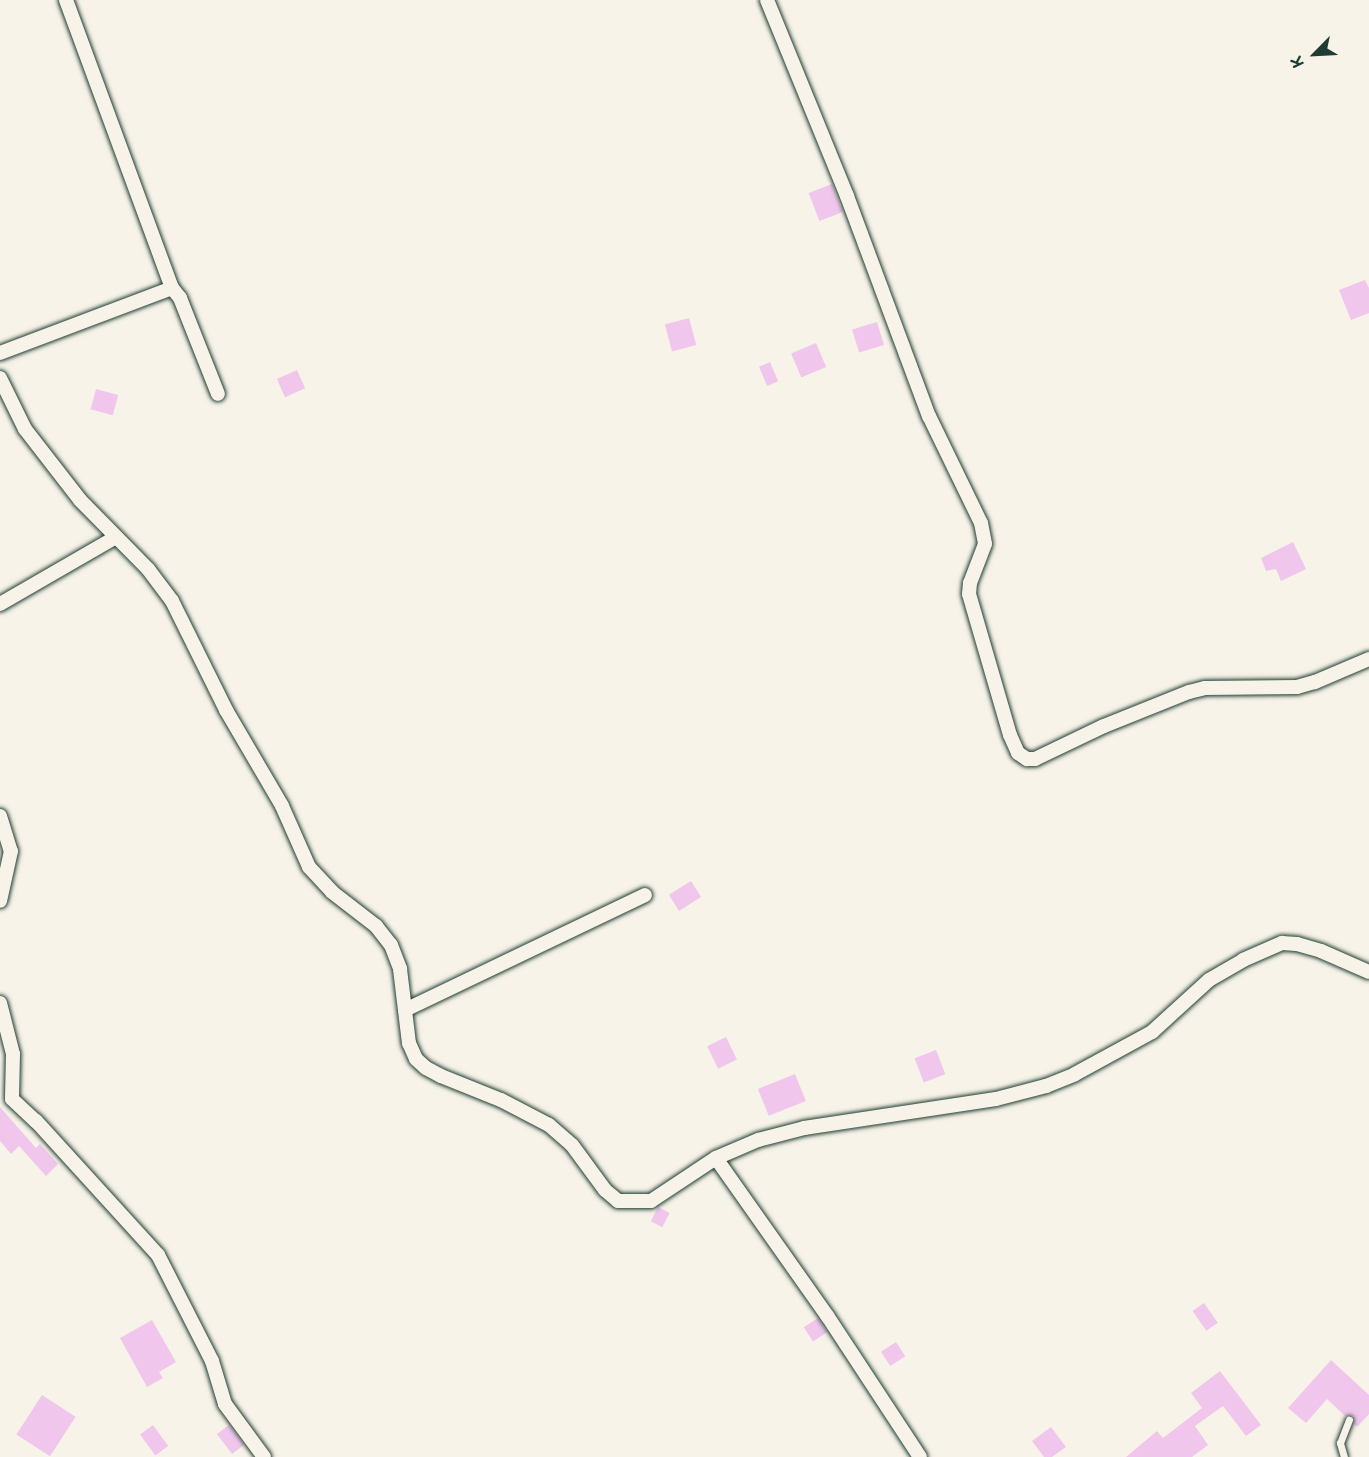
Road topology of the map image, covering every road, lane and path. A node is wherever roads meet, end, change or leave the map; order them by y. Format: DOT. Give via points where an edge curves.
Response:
graph roads {
  1 [pos="66,0"];
  2 [pos="767,0"];
  3 [pos="172,288"];
  4 [pos="0,352"];
  5 [pos="0,378"];
  6 [pos="218,394"];
  7 [pos="116,537"];
  8 [pos="0,604"];
  9 [pos="1369,659"];
  10 [pos="0,816"];
  11 [pos="645,895"];
  12 [pos="0,901"];
  13 [pos="1369,972"];
  14 [pos="0,1003"];
  15 [pos="405,1010"];
  16 [pos="716,1158"];
  17 [pos="1349,1420"];
  18 [pos="261,1453"];
  19 [pos="246,1457"];
  20 [pos="920,1457"];
  21 [pos="1344,1457"];
  1 -- 3 [label="street"];
  2 -- 9 [label="street" via="847,196 929,416 981,523 985,544 969,594 1018,753 1035,759 1189,692 1205,688 1297,687"];
  3 -- 4 [label="street"];
  3 -- 6 [label="street" via="180,298"];
  5 -- 7 [label="street" via="25,429 80,500"];
  7 -- 8 [label="street"];
  7 -- 15 [label="street" via="148,569 172,601 226,710 282,806 309,867 332,892 376,926 391,945 400,969"];
  10 -- 12 [label="street" via="11,851"];
  11 -- 15 [label="street"];
  13 -- 16 [label="street" via="1321,951 1282,944 1209,980 1152,1032 1046,1086 996,1099 804,1128 758,1140"];
  14 -- 18 [label="street" via="13,1054 12,1100 36,1121 158,1255 212,1361 225,1404"];
  15 -- 16 [label="street" via="409,1043 416,1059 426,1068 549,1125 572,1145 605,1190 618,1201 651,1201"];
  16 -- 20 [label="street"];
  17 -- 21 [label="lane" via="1340,1443"];
  18 -- 19 [label="street"];
}
